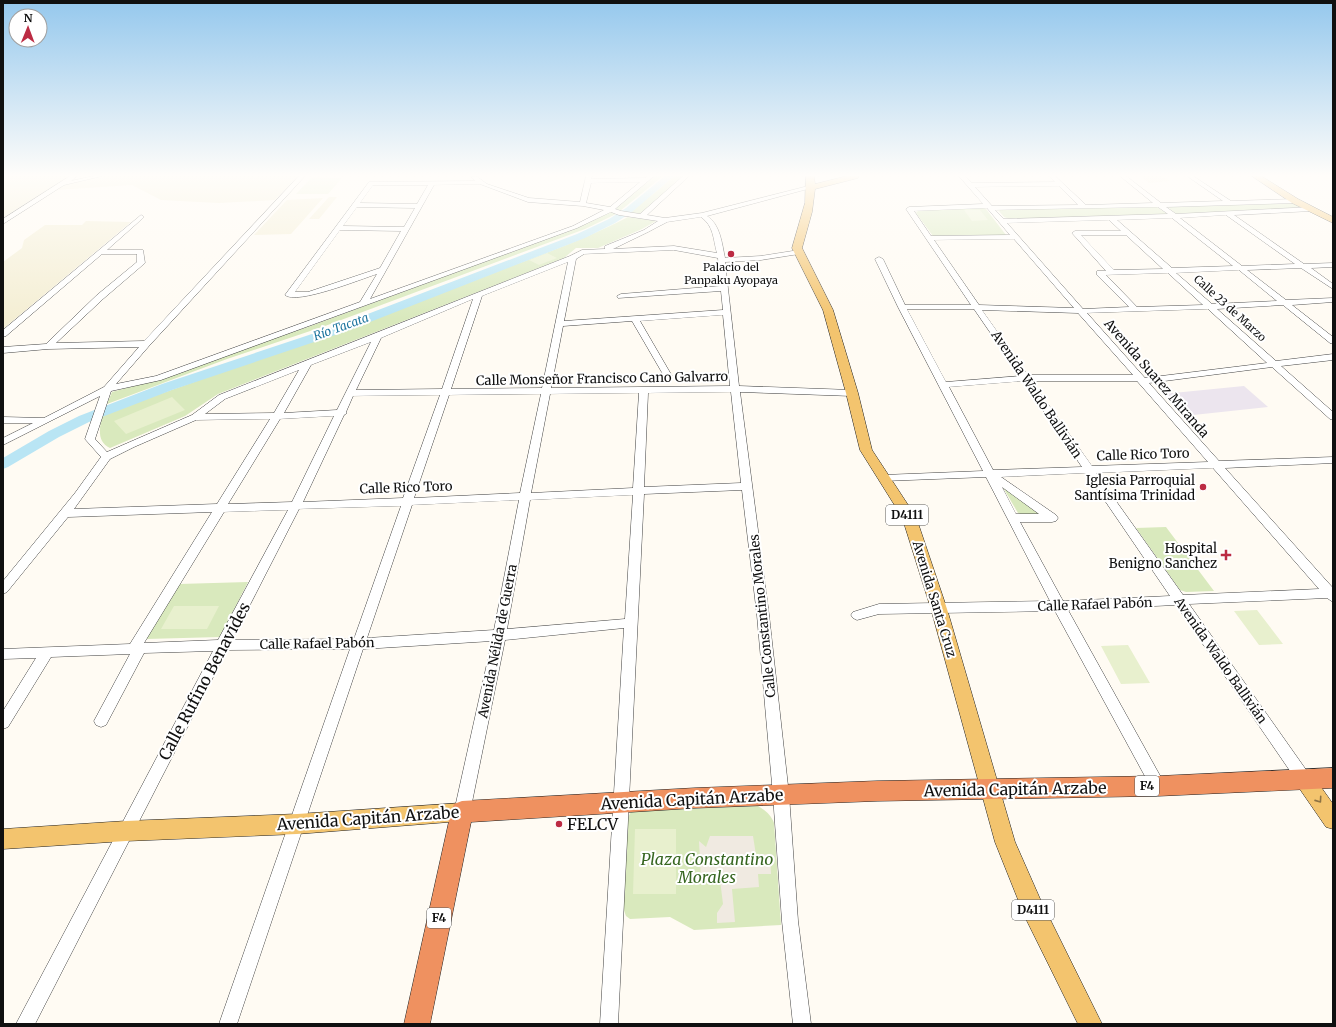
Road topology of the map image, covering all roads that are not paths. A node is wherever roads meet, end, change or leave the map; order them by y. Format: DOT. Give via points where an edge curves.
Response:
graph roads {
  1 [pos="133,224"];
  2 [pos="257,224"];
  3 [pos="341,224"];
  4 [pos="409,224"];
  5 [pos="581,224"];
  6 [pos="658,224"];
  7 [pos="712,224"];
  8 [pos="804,224"];
  9 [pos="920,224"];
  10 [pos="1005,224"];
  11 [pos="1118,224"];
  12 [pos="1186,224"];
  13 [pos="1243,224"];
  14 [pos="338,228"];
  15 [pos="406,229"];
  16 [pos="1127,232"];
  17 [pos="1016,237"];
  18 [pos="930,238"];
  19 [pos="604,250"];
  20 [pos="100,252"];
  21 [pos="799,252"];
  22 [pos="573,258"];
  23 [pos="721,258"];
  24 [pos="880,258"];
  25 [pos="1333,265"];
  26 [pos="1304,266"];
  27 [pos="1241,268"];
  28 [pos="383,269"];
  29 [pos="1170,270"];
  30 [pos="1112,273"];
  31 [pos="1333,287"];
  32 [pos="724,288"];
  33 [pos="479,294"];
  34 [pos="621,296"];
  35 [pos="1333,300"];
  36 [pos="1284,303"];
  37 [pos="363,304"];
  38 [pos="902,307"];
  39 [pos="978,307"];
  40 [pos="1209,307"];
  41 [pos="1136,310"];
  42 [pos="1081,311"];
  43 [pos="726,312"];
  44 [pos="635,318"];
  45 [pos="561,324"];
  46 [pos="3,334"];
  47 [pos="378,336"];
  48 [pos="1333,341"];
  49 [pos="146,344"];
  50 [pos="48,346"];
  51 [pos="14,349"];
  52 [pos="3,350"];
  53 [pos="1333,357"];
  54 [pos="3,358"];
  55 [pos="307,364"];
  56 [pos="1275,364"];
  57 [pos="668,376"];
  58 [pos="1027,378"];
  59 [pos="1141,380"];
  60 [pos="944,385"];
  61 [pos="107,389"];
  62 [pos="735,389"];
  63 [pos="644,390"];
  64 [pos="547,391"];
  65 [pos="446,392"];
  66 [pos="351,393"];
  67 [pos="852,393"];
  68 [pos="342,413"];
  69 [pos="277,416"];
  70 [pos="195,417"];
  71 [pos="1333,417"];
  72 [pos="3,420"];
  73 [pos="44,420"];
  74 [pos="3,442"];
  75 [pos="106,458"];
  76 [pos="1333,460"];
  77 [pos="1216,465"];
  78 [pos="1089,470"];
  79 [pos="991,475"];
  80 [pos="883,478"];
  81 [pos="748,486"];
  82 [pos="638,491"];
  83 [pos="525,496"];
  84 [pos="406,502"];
  85 [pos="296,504"];
  86 [pos="222,507"];
  87 [pos="66,513"];
  88 [pos="1013,518"];
  89 [pos="7,578"];
  90 [pos="3,589"];
  91 [pos="1332,594"];
  92 [pos="1179,600"];
  93 [pos="1060,606"];
  94 [pos="939,609"];
  95 [pos="858,614"];
  96 [pos="630,623"];
  97 [pos="500,635"];
  98 [pos="223,644"];
  99 [pos="359,644"];
  100 [pos="137,648"];
  101 [pos="47,652"];
  102 [pos="3,654"];
  103 [pos="101,720"];
  104 [pos="3,723"];
  105 [pos="1333,778"];
  106 [pos="1304,779"];
  107 [pos="1158,786"];
  108 [pos="991,789"];
  109 [pos="781,795"];
  110 [pos="622,802"];
  111 [pos="462,812"];
  112 [pos="1333,820"];
  113 [pos="296,824"];
  114 [pos="126,831"];
  115 [pos="3,839"];
  116 [pos="25,1024"];
  117 [pos="228,1024"];
  118 [pos="417,1024"];
  119 [pos="609,1024"];
  120 [pos="802,1024"];
  121 [pos="1090,1024"];
  1 -- 20 [label="street"];
  2 -- 49 [label="street"];
  3 -- 14 [label="street"];
  4 -- 15 [label="street"];
  5 -- 37 [label="street"];
  6 -- 19 [label="street"];
  7 -- 23 [label="street, Calle Constantino Morales"];
  8 -- 21 [label="main road" via="797,248"];
  9 -- 18 [label="street, Avenida Waldo Ballivián"];
  10 -- 17 [label="street, Avenida Suarez Miranda"];
  11 -- 16 [label="street, Calle 23 de Marzo"];
  12 -- 27 [label="street"];
  13 -- 26 [label="street"];
  14 -- 15 [label="street"];
  14 -- 28 [label="street" via="289,295 309,294"];
  15 -- 28 [label="street"];
  16 -- 29 [label="street, Calle 23 de Marzo"];
  16 -- 30 [label="street" via="1075,233"];
  17 -- 18 [label="street"];
  17 -- 42 [label="street, Avenida Suarez Miranda"];
  18 -- 39 [label="street, Avenida Waldo Ballivián"];
  19 -- 22 [label="street" via="582,252"];
  19 -- 23 [label="street" via="674,248"];
  20 -- 46 [label="street"];
  20 -- 50 [label="street" via="140,252 141,262"];
  21 -- 23 [label="street" via="762,258"];
  21 -- 67 [label="main road, Avenida Santa Cruz / D4111" via="828,310"];
  22 -- 33 [label="street"];
  22 -- 45 [label="street, Avenida Nélida de Guerra"];
  23 -- 32 [label="street, Calle Constantino Morales"];
  24 -- 38 [label="street"];
  25 -- 26 [label="street"];
  26 -- 27 [label="street"];
  26 -- 31 [label="street"];
  27 -- 29 [label="street"];
  27 -- 36 [label="street"];
  28 -- 37 [label="street"];
  29 -- 30 [label="street"];
  29 -- 40 [label="street, Calle 23 de Marzo"];
  30 -- 41 [label="street" via="1100,273"];
  32 -- 34 [label="street"];
  32 -- 43 [label="street, Calle Constantino Morales"];
  33 -- 47 [label="street"];
  33 -- 65 [label="street"];
  35 -- 36 [label="street"];
  36 -- 40 [label="street"];
  36 -- 48 [label="street"];
  37 -- 61 [label="street" via="158,378"];
  38 -- 39 [label="street"];
  38 -- 60 [label="street"];
  39 -- 42 [label="street"];
  39 -- 58 [label="street, Avenida Waldo Ballivián"];
  40 -- 41 [label="street"];
  40 -- 56 [label="street, Calle 23 de Marzo"];
  41 -- 42 [label="street"];
  42 -- 59 [label="street, Avenida Suarez Miranda"];
  43 -- 44 [label="street"];
  43 -- 62 [label="street, Calle Constantino Morales"];
  44 -- 45 [label="street"];
  44 -- 57 [label="street"];
  45 -- 64 [label="street, Avenida Nélida de Guerra"];
  47 -- 55 [label="street"];
  47 -- 66 [label="street, Calle Rufino Benavides"];
  49 -- 50 [label="street"];
  49 -- 61 [label="street"];
  50 -- 51 [label="street"];
  51 -- 52 [label="street"];
  51 -- 54 [label="street"];
  53 -- 56 [label="street"];
  55 -- 69 [label="street"];
  55 -- 70 [label="street" via="222,397"];
  56 -- 59 [label="street"];
  56 -- 71 [label="street, Calle 23 de Marzo"];
  58 -- 59 [label="street"];
  58 -- 60 [label="street"];
  58 -- 78 [label="street, Avenida Waldo Ballivián"];
  59 -- 77 [label="street, Avenida Suarez Miranda"];
  60 -- 79 [label="street"];
  61 -- 73 [label="street"];
  61 -- 75 [label="street" via="90,439"];
  62 -- 63 [label="street, Calle Monseñor Francisco Cano Galvarro"];
  62 -- 67 [label="street, Calle Monseñor Francisco Cano Galvarro"];
  62 -- 81 [label="street, Calle Constantino Morales"];
  63 -- 64 [label="street, Calle Monseñor Francisco Cano Galvarro"];
  63 -- 82 [label="street"];
  64 -- 65 [label="street, Calle Monseñor Francisco Cano Galvarro"];
  64 -- 83 [label="street, Avenida Nélida de Guerra"];
  65 -- 66 [label="street, Calle Monseñor Francisco Cano Galvarro"];
  65 -- 84 [label="street"];
  66 -- 68 [label="street, Calle Rufino Benavides"];
  67 -- 80 [label="main road, Avenida Santa Cruz / D4111" via="866,450"];
  68 -- 69 [label="street"];
  68 -- 85 [label="street, Calle Rufino Benavides"];
  69 -- 70 [label="street"];
  69 -- 86 [label="street"];
  70 -- 75 [label="street"];
  72 -- 73 [label="street"];
  73 -- 74 [label="street"];
  75 -- 87 [label="street"];
  76 -- 77 [label="street, Calle Rico Toro"];
  77 -- 78 [label="street, Calle Rico Toro"];
  77 -- 91 [label="street, Avenida Suarez Miranda"];
  78 -- 79 [label="street, Calle Rico Toro"];
  78 -- 92 [label="street, Avenida Waldo Ballivián"];
  79 -- 80 [label="street, Calle Rico Toro"];
  79 -- 88 [label="street"];
  79 -- 88 [label="street" via="1052,518"];
  80 -- 94 [label="main road, Avenida Santa Cruz / D4111" via="909,518"];
  81 -- 82 [label="street, Calle Rico Toro"];
  81 -- 109 [label="street, Calle Constantino Morales"];
  82 -- 83 [label="street, Calle Rico Toro"];
  82 -- 96 [label="street"];
  83 -- 84 [label="street, Calle Rico Toro"];
  83 -- 97 [label="street, Avenida Nélida de Guerra"];
  84 -- 85 [label="street, Calle Rico Toro"];
  84 -- 99 [label="street"];
  85 -- 86 [label="street, Calle Rico Toro"];
  85 -- 98 [label="street, Calle Rufino Benavides"];
  86 -- 87 [label="street, Calle Rico Toro"];
  86 -- 100 [label="street"];
  87 -- 89 [label="street"];
  88 -- 93 [label="street"];
  89 -- 90 [label="street"];
  91 -- 92 [label="street, Calle Rafael Pabón"];
  92 -- 93 [label="street, Calle Rafael Pabón"];
  92 -- 106 [label="street, Avenida Waldo Ballivián"];
  93 -- 94 [label="street, Calle Rafael Pabón"];
  93 -- 107 [label="street"];
  94 -- 95 [label="street, Calle Rafael Pabón" via="879,608"];
  94 -- 108 [label="main road, Avenida Santa Cruz / D4111"];
  96 -- 97 [label="street, Calle Rafael Pabón"];
  96 -- 110 [label="street"];
  97 -- 99 [label="street, Calle Rafael Pabón"];
  97 -- 111 [label="street, Avenida Nélida de Guerra"];
  98 -- 99 [label="street, Calle Rafael Pabón"];
  98 -- 100 [label="street, Calle Rafael Pabón"];
  98 -- 114 [label="street, Calle Rufino Benavides"];
  99 -- 113 [label="street"];
  100 -- 101 [label="street, Calle Rafael Pabón"];
  100 -- 103 [label="street"];
  101 -- 102 [label="street, Calle Rafael Pabón"];
  101 -- 104 [label="street"];
  105 -- 106 [label="highway, Avenida Capitán Arzabe / F4"];
  106 -- 107 [label="highway, Avenida Capitán Arzabe / F4"];
  106 -- 112 [label="main road, Avenida Waldo Ballivián, one-way"];
  107 -- 108 [label="highway, Avenida Capitán Arzabe / F4"];
  108 -- 109 [label="highway, Avenida Capitán Arzabe / F4"];
  108 -- 121 [label="main road, Avenida Santa Cruz / D4111" via="1006,842 1033,909"];
  109 -- 110 [label="highway, Avenida Capitán Arzabe / F4"];
  109 -- 120 [label="street, Calle Constantino Morales" via="790,921"];
  110 -- 111 [label="highway, Avenida Capitán Arzabe / F4"];
  110 -- 119 [label="street"];
  111 -- 113 [label="main road, Avenida Capitán Arzabe"];
  111 -- 118 [label="highway, Avenida Nélida de Guerra / F4"];
  113 -- 114 [label="main road, Avenida Capitán Arzabe"];
  113 -- 117 [label="street"];
  114 -- 115 [label="main road, Avenida Capitán Arzabe"];
  114 -- 116 [label="street, Calle Rufino Benavides"];
}
